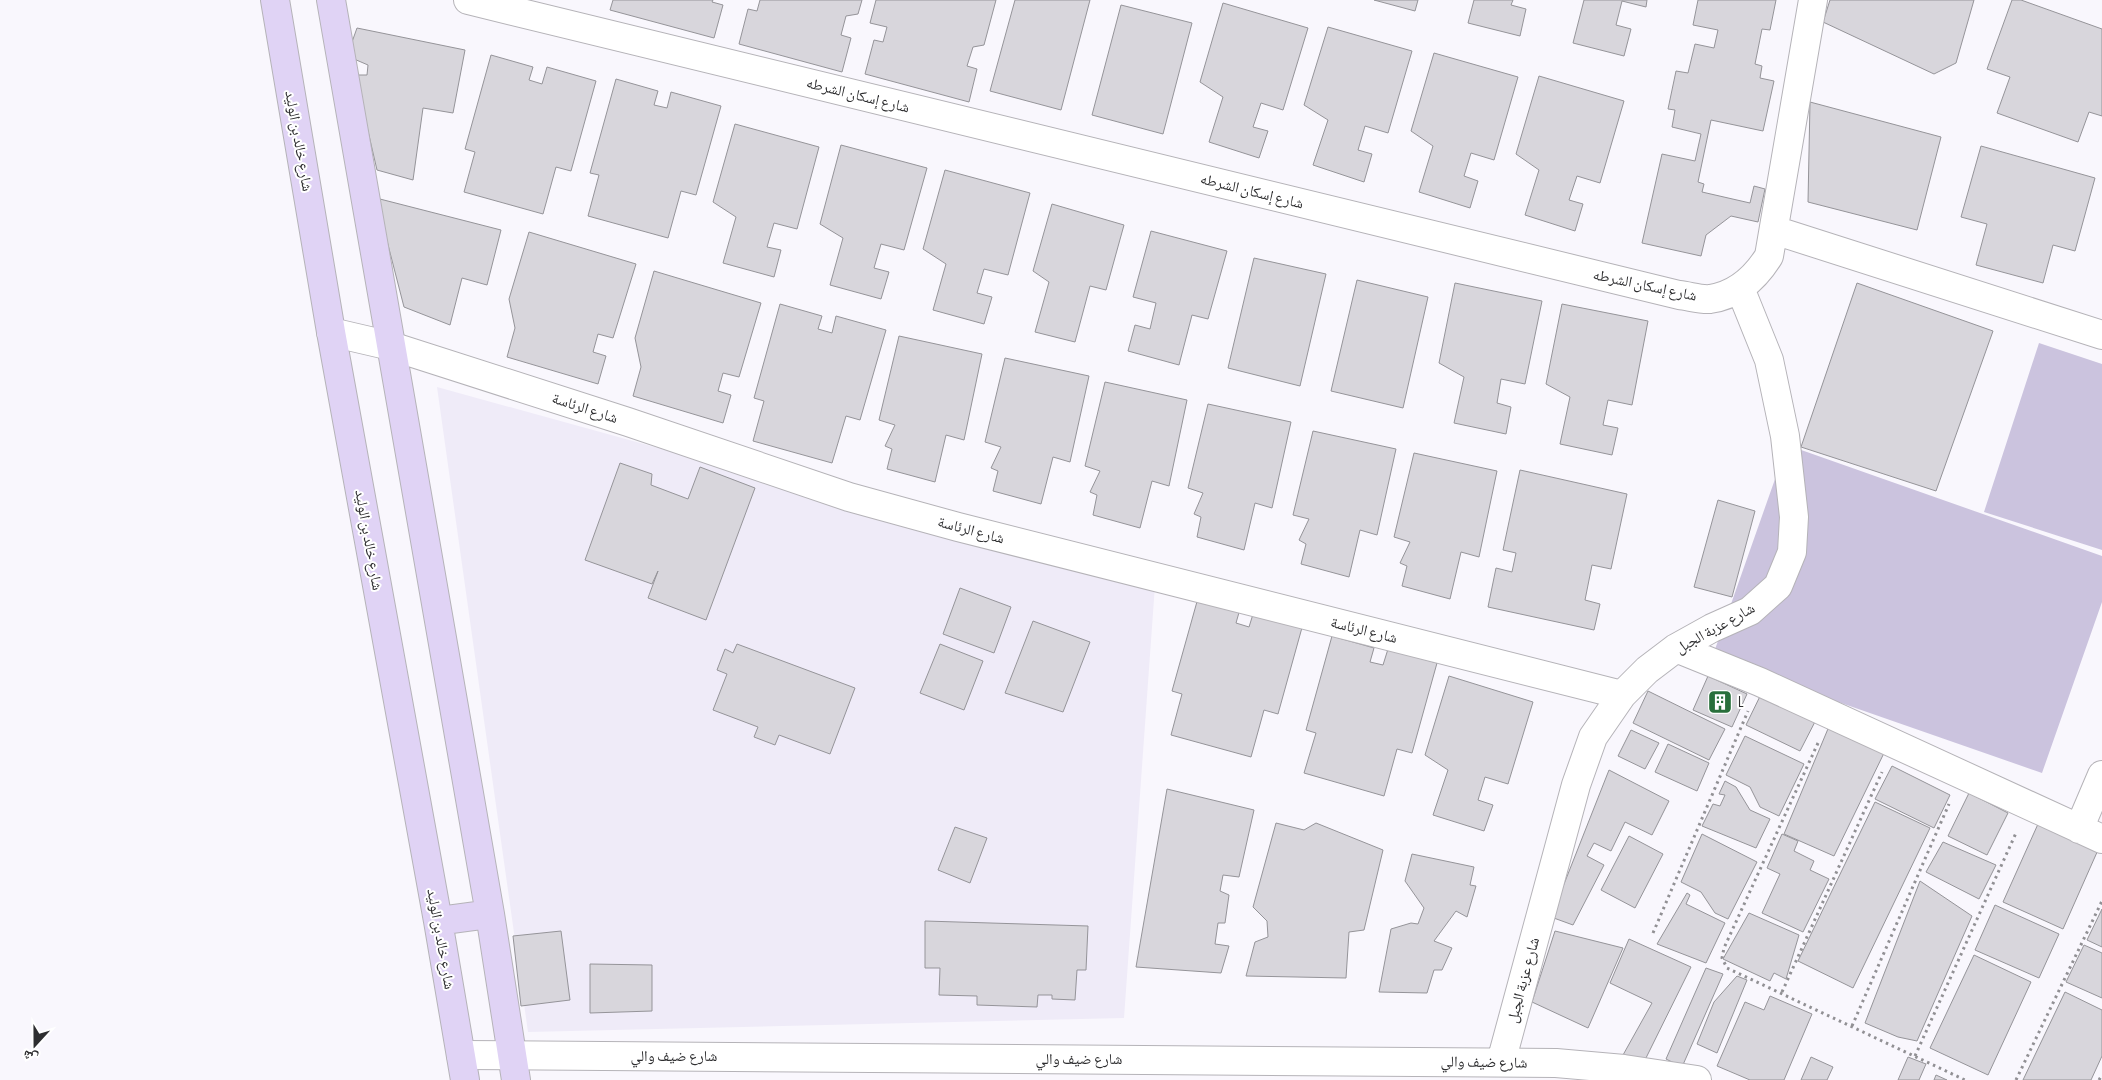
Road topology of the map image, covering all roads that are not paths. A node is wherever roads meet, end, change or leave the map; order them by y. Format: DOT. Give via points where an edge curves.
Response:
graph roads {
  1 [pos="275,0"];
  2 [pos="331,0"];
  3 [pos="468,0"];
  4 [pos="1812,0"];
  5 [pos="1774,230"];
  6 [pos="1740,288"];
  7 [pos="331,332"];
  8 [pos="2102,335"];
  9 [pos="391,346"];
  10 [pos="1676,648"];
  11 [pos="1622,695"];
  12 [pos="2102,775"];
  13 [pos="2090,834"];
  14 [pos="490,914"];
  15 [pos="438,921"];
  16 [pos="1501,1062"];
  17 [pos="514,1067"];
  18 [pos="463,1068"];
  19 [pos="1697,1080"];
  1 -- 7 [label="street, شارع خالد بن الوليد"];
  2 -- 9 [label="street"];
  3 -- 6 [label="street, شارع إسكان الشرطه" via="1679,295 1710,299"];
  4 -- 5 [label="street, شارع إسكان الشرطه"];
  5 -- 6 [label="street, شارع إسكان الشرطه" via="1769,256 1757,274"];
  5 -- 8 [label="street"];
  6 -- 10 [label="street, شارع عزبة الجبل" via="1768,360 1785,436 1794,517 1792,552 1778,586 1750,611"];
  7 -- 9 [label="street, شارع الرئاسة"];
  7 -- 15 [label="street, شارع خالد بن الوليد"];
  9 -- 11 [label="street, شارع الرئاسة" via="849,497"];
  9 -- 14 [label="street"];
  10 -- 11 [label="street, شارع عزبة الجبل"];
  10 -- 13 [label="street" via="1760,682"];
  11 -- 16 [label="street, شارع عزبة الجبل" via="1594,737 1576,785"];
  12 -- 13 [label="street"];
  14 -- 15 [label="street"];
  14 -- 17 [label="street"];
  15 -- 18 [label="street, شارع خالد بن الوليد"];
  16 -- 17 [label="street, شارع ضيف والي"];
  16 -- 19 [label="street, شارع ضيف والي" via="1624,1069"];
  17 -- 18 [label="street, شارع ضيف والي"];
}
